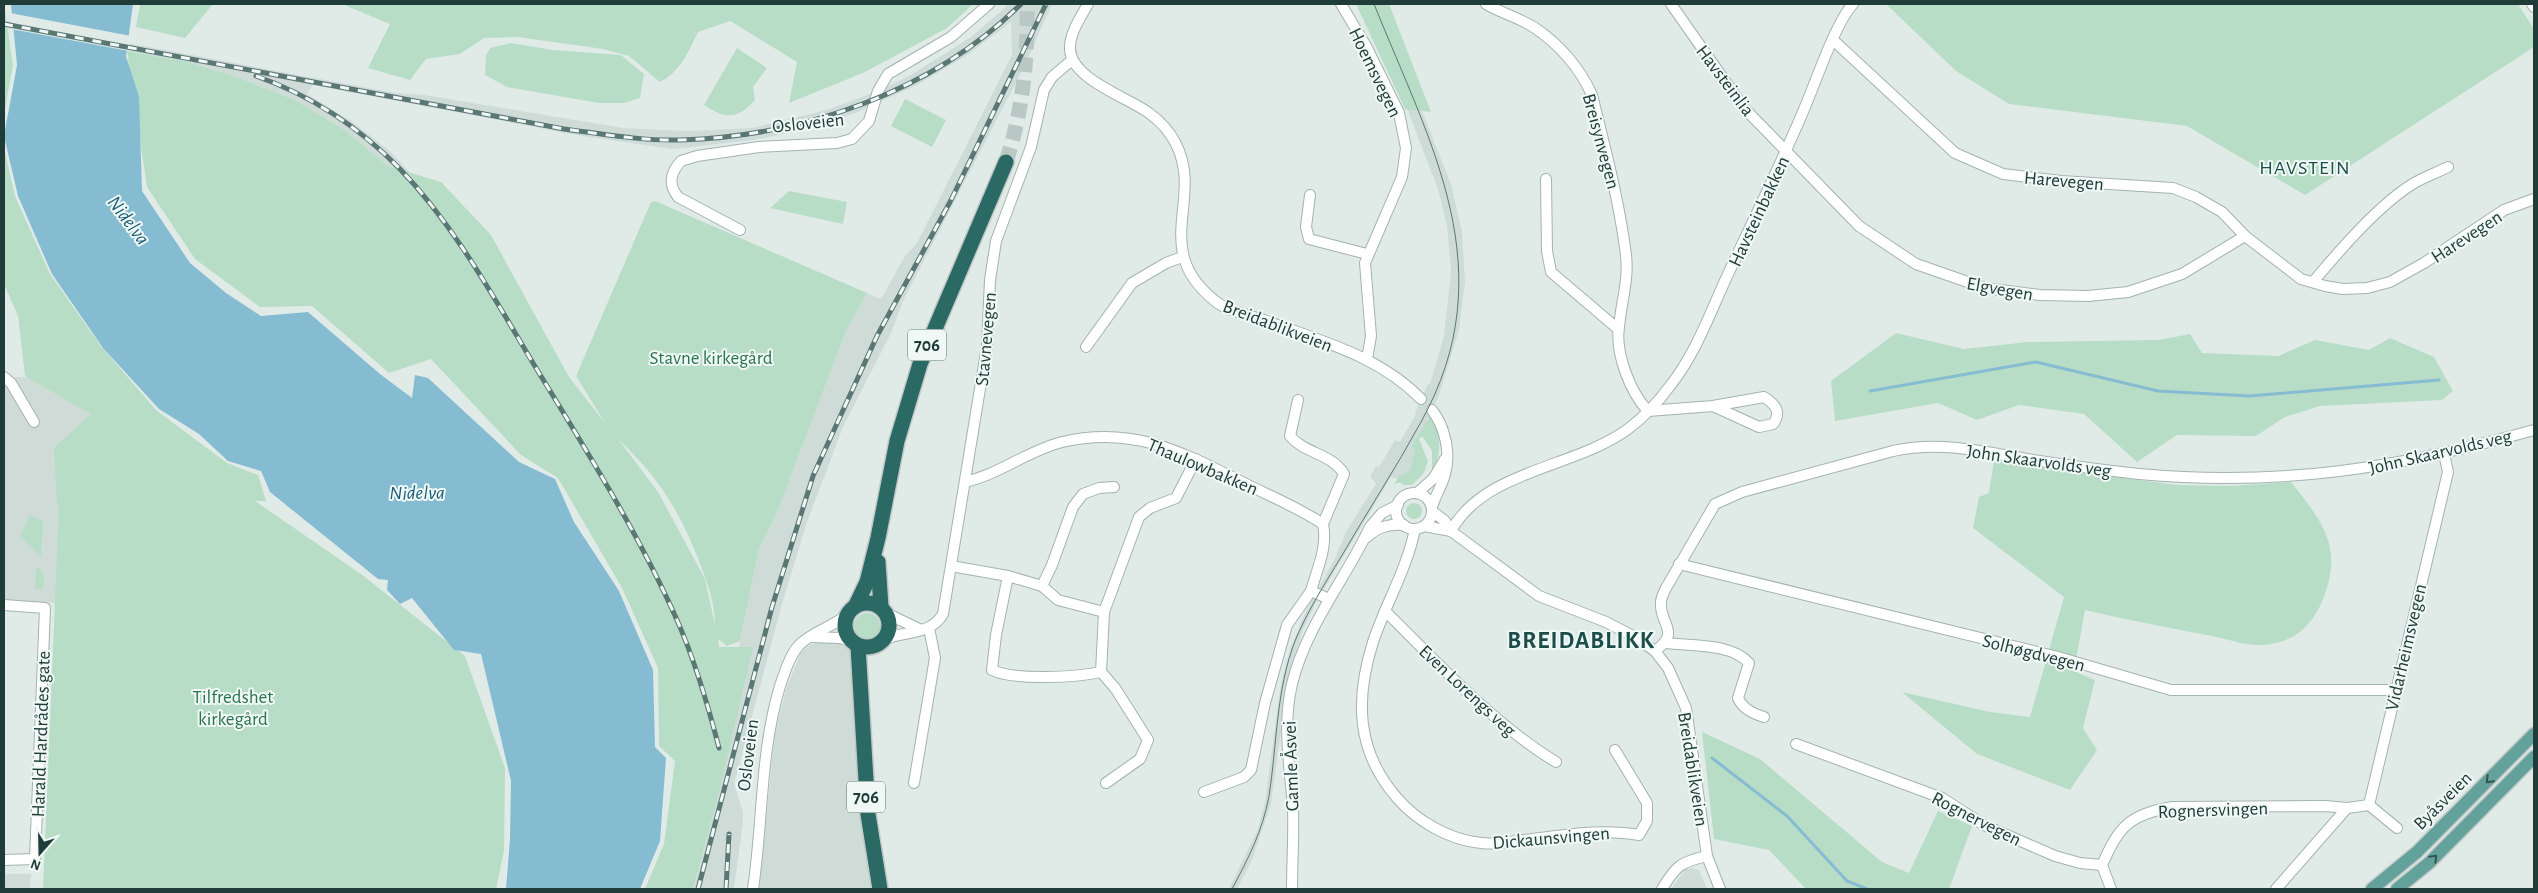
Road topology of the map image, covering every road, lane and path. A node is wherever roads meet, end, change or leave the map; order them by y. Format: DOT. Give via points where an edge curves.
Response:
graph roads {
  1 [pos="989,4"];
  2 [pos="1088,4"];
  3 [pos="1341,4"];
  4 [pos="1486,4"];
  5 [pos="1671,4"];
  6 [pos="1853,4"];
  7 [pos="2532,4"];
  8 [pos="2534,7"];
  9 [pos="1833,40"];
  10 [pos="1072,60"];
  11 [pos="1786,152"];
  12 [pos="1006,162"];
  13 [pos="2448,167"];
  14 [pos="1546,179"];
  15 [pos="1310,194"];
  16 [pos="2534,199"];
  17 [pos="740,230"];
  18 [pos="2245,236"];
  19 [pos="1367,254"];
  20 [pos="1182,257"];
  21 [pos="2313,282"];
  22 [pos="1618,329"];
  23 [pos="1086,348"];
  24 [pos="1367,358"];
  25 [pos="4,377"];
  26 [pos="1421,399"];
  27 [pos="1298,400"];
  28 [pos="1713,406"];
  29 [pos="1432,410"];
  30 [pos="1648,411"];
  31 [pos="34,422"];
  32 [pos="2534,430"];
  33 [pos="2444,454"];
  34 [pos="1446,456"];
  35 [pos="1196,459"];
  36 [pos="965,482"];
  37 [pos="1114,487"];
  38 [pos="1417,493"];
  39 [pos="1398,505"];
  40 [pos="1432,509"];
  41 [pos="1323,524"];
  42 [pos="1404,525"];
  43 [pos="1419,527"];
  44 [pos="1451,531"];
  45 [pos="878,538"];
  46 [pos="1364,540"];
  47 [pos="1679,564"];
  48 [pos="951,566"];
  49 [pos="1008,576"];
  50 [pos="1042,586"];
  51 [pos="1311,591"];
  52 [pos="1329,599"];
  53 [pos="4,606"];
  54 [pos="851,610"];
  55 [pos="884,610"];
  56 [pos="1385,611"];
  57 [pos="1104,612"];
  58 [pos="925,629"];
  59 [pos="810,637"];
  60 [pos="882,642"];
  61 [pos="1666,643"];
  62 [pos="855,644"];
  63 [pos="1655,651"];
  64 [pos="1101,672"];
  65 [pos="2394,690"];
  66 [pos="863,703"];
  67 [pos="1764,717"];
  68 [pos="2534,734"];
  69 [pos="1796,744"];
  70 [pos="2524,745"];
  71 [pos="1615,750"];
  72 [pos="2534,756"];
  73 [pos="1556,762"];
  74 [pos="914,783"];
  75 [pos="1106,783"];
  76 [pos="1204,792"];
  77 [pos="2369,805"];
  78 [pos="2347,808"];
  79 [pos="2397,828"];
  80 [pos="1707,856"];
  81 [pos="4,860"];
  82 [pos="2102,865"];
  83 [pos="752,889"];
  84 [pos="880,889"];
  85 [pos="1292,889"];
  86 [pos="1662,889"];
  87 [pos="1720,889"];
  88 [pos="2111,889"];
  89 [pos="2276,889"];
  90 [pos="2372,889"];
  91 [pos="2396,889"];
  1 -- 17 [label="street, Osloveien" via="951,37 888,74 878,90 870,121 852,139 837,143 759,147 681,161 671,180 672,189 678,197"];
  2 -- 10 [label="street" via="1070,43"];
  3 -- 19 [label="street, Hoemsvegen" via="1399,113 1405,141 1402,177"];
  4 -- 22 [label="street, Breisynvegen" via="1534,27 1557,45 1586,81 1592,95 1617,195 1626,258 1625,293"];
  5 -- 11 [label="street, Havsteinlia" via="1744,108"];
  6 -- 9 [label="street, Havsteinbakken"];
  7 -- 8 [label="street"];
  9 -- 11 [label="street, Havsteinbakken"];
  9 -- 18 [label="street, Harevegen" via="1954,153 2003,174 2173,188 2222,212"];
  10 -- 20 [label="street, Breidablikveien" via="1083,73 1154,117 1176,144 1184,172"];
  10 -- 36 [label="street, Stavnevegen" via="1044,90 1031,147 996,241 990,280 988,346"];
  11 -- 18 [label="street, Elgvegen" via="1858,226 1916,264 1985,288 2040,295 2088,296 2128,292 2182,274"];
  11 -- 30 [label="street, Havsteinbakken" via="1699,339 1671,385"];
  12 -- 45 [label="highway, 706" via="920,364 897,441"];
  13 -- 21 [label="street" via="2415,183 2394,199 2346,244"];
  14 -- 22 [label="street" via="1547,252 1551,272"];
  15 -- 19 [label="street" via="1306,215 1309,238"];
  16 -- 21 [label="street, Harevegen" via="2504,210 2390,282 2368,288 2343,289"];
  18 -- 21 [label="street, Harevegen" via="2284,268 2301,279"];
  19 -- 24 [label="street, Hoemsvegen" via="1364,274 1371,336"];
  20 -- 23 [label="street" via="1132,283"];
  20 -- 24 [label="street, Breidablikveien" via="1196,283 1216,302"];
  22 -- 30 [label="street, Breisynvegen" via="1629,385"];
  24 -- 26 [label="street, Breidablikveien" via="1394,374"];
  25 -- 31 [label="street"];
  27 -- 41 [label="street" via="1290,436 1334,461 1344,474"];
  28 -- 28 [label="street" via="1759,426 1773,424 1778,418 1778,410 1764,397"];
  28 -- 30 [label="street"];
  29 -- 34 [label="street" via="1442,426"];
  30 -- 44 [label="street, Havsteinbakken" via="1627,429 1598,445 1514,480 1477,500 1461,514"];
  32 -- 33 [label="street, John Skaarvolds veg"];
  33 -- 47 [label="street, John Skaarvolds veg" via="2365,469 2251,480 2139,474 1966,449 1915,446 1726,497 1708,513"];
  33 -- 65 [label="street, Vidarheimsvegen" via="2448,472"];
  34 -- 38 [label="street" via="1433,479"];
  34 -- 40 [label="street" via="1446,473"];
  35 -- 36 [label="street, Thaulowbakken" via="1150,441 1087,438 1042,448 997,472"];
  35 -- 41 [label="street, Thaulowbakken"];
  35 -- 57 [label="street" via="1176,498 1150,508 1139,517"];
  36 -- 48 [label="street, Stavnevegen"];
  37 -- 50 [label="street" via="1083,494 1073,507"];
  38 -- 39 [label="street" via="1403,497"];
  38 -- 40 [label="street" via="1428,500"];
  39 -- 42 [label="street" via="1397,514"];
  39 -- 46 [label="street, Gamle Åsvei" via="1376,519"];
  40 -- 43 [label="street" via="1430,518"];
  40 -- 44 [label="street, Breidablikveien"];
  41 -- 51 [label="street" via="1323,550"];
  42 -- 43 [label="street"];
  42 -- 46 [label="street, Gamle Åsvei" via="1382,527"];
  43 -- 44 [label="street, Breidablikveien"];
  43 -- 56 [label="street, Dickaunsvingen"];
  44 -- 63 [label="street, Breidablikveien" via="1539,596 1606,622"];
  45 -- 54 [label="highway, 706" via="867,582"];
  45 -- 55 [label="highway, 706" via="878,581"];
  46 -- 52 [label="street, Gamle Åsvei"];
  47 -- 61 [label="street, John Skaarvolds veg" via="1661,601 1669,627"];
  47 -- 65 [label="street, Solhøgdvegen" via="2058,657 2171,690"];
  48 -- 49 [label="street"];
  48 -- 58 [label="street, Stavnevegen" via="942,614 938,622"];
  49 -- 50 [label="street"];
  49 -- 64 [label="street" via="992,670 1018,677"];
  50 -- 57 [label="street" via="1058,600"];
  51 -- 52 [label="street"];
  51 -- 76 [label="street" via="1287,625 1265,703 1251,770 1244,777"];
  52 -- 85 [label="street, Gamle Åsvei" via="1300,660 1288,709 1287,757 1293,809"];
  53 -- 81 [label="street, Harald Hardrådes gate" via="45,608 35,859"];
  54 -- 55 [label="highway" via="869,602"];
  54 -- 59 [label="street, Osloveien" via="836,624"];
  54 -- 62 [label="highway, 706" via="845,628"];
  55 -- 58 [label="street"];
  55 -- 60 [label="highway, 706" via="890,626"];
  56 -- 71 [label="street, Dickaunsvingen" via="1367,667 1362,701 1363,727 1371,761 1387,786 1424,822 1459,839 1482,843 1598,832 1619,831 1639,835 1647,821 1647,803"];
  56 -- 73 [label="street, Even Lorengs veg" via="1528,745"];
  57 -- 64 [label="street"];
  58 -- 60 [label="street"];
  58 -- 74 [label="street" via="935,658"];
  59 -- 62 [label="street" via="840,638"];
  59 -- 83 [label="street, Osloveien" via="798,646 788,663 773,713 765,756"];
  60 -- 62 [label="highway" via="865,648"];
  60 -- 66 [label="highway, 706" via="871,656"];
  61 -- 63 [label="street"];
  61 -- 67 [label="street" via="1729,650 1743,656 1750,663 1738,698 1747,709"];
  62 -- 66 [label="highway, 706"];
  63 -- 80 [label="street, Breidablikveien" via="1668,668 1686,708"];
  64 -- 75 [label="street" via="1120,695 1148,740 1140,759"];
  65 -- 77 [label="street, Vidarheimsvegen"];
  66 -- 84 [label="highway, 706" via="864,772"];
  68 -- 70 [label="main road, Byåsveien"];
  69 -- 82 [label="street, Rognervegen" via="1942,798 1984,825 2055,856"];
  70 -- 72 [label="street"];
  70 -- 90 [label="main road, Byåsveien, one-way" via="2416,852"];
  91 -- 72 [label="main road, Byåsveien, one-way" via="2429,863"];
  77 -- 78 [label="street, Rognersvingen"];
  77 -- 79 [label="street"];
  78 -- 82 [label="street, Rognersvingen" via="2172,807 2148,812 2128,822 2113,840"];
  78 -- 89 [label="street"];
  80 -- 86 [label="street" via="1684,861"];
  80 -- 87 [label="street, Breidablikveien"];
  82 -- 88 [label="street"];
}
